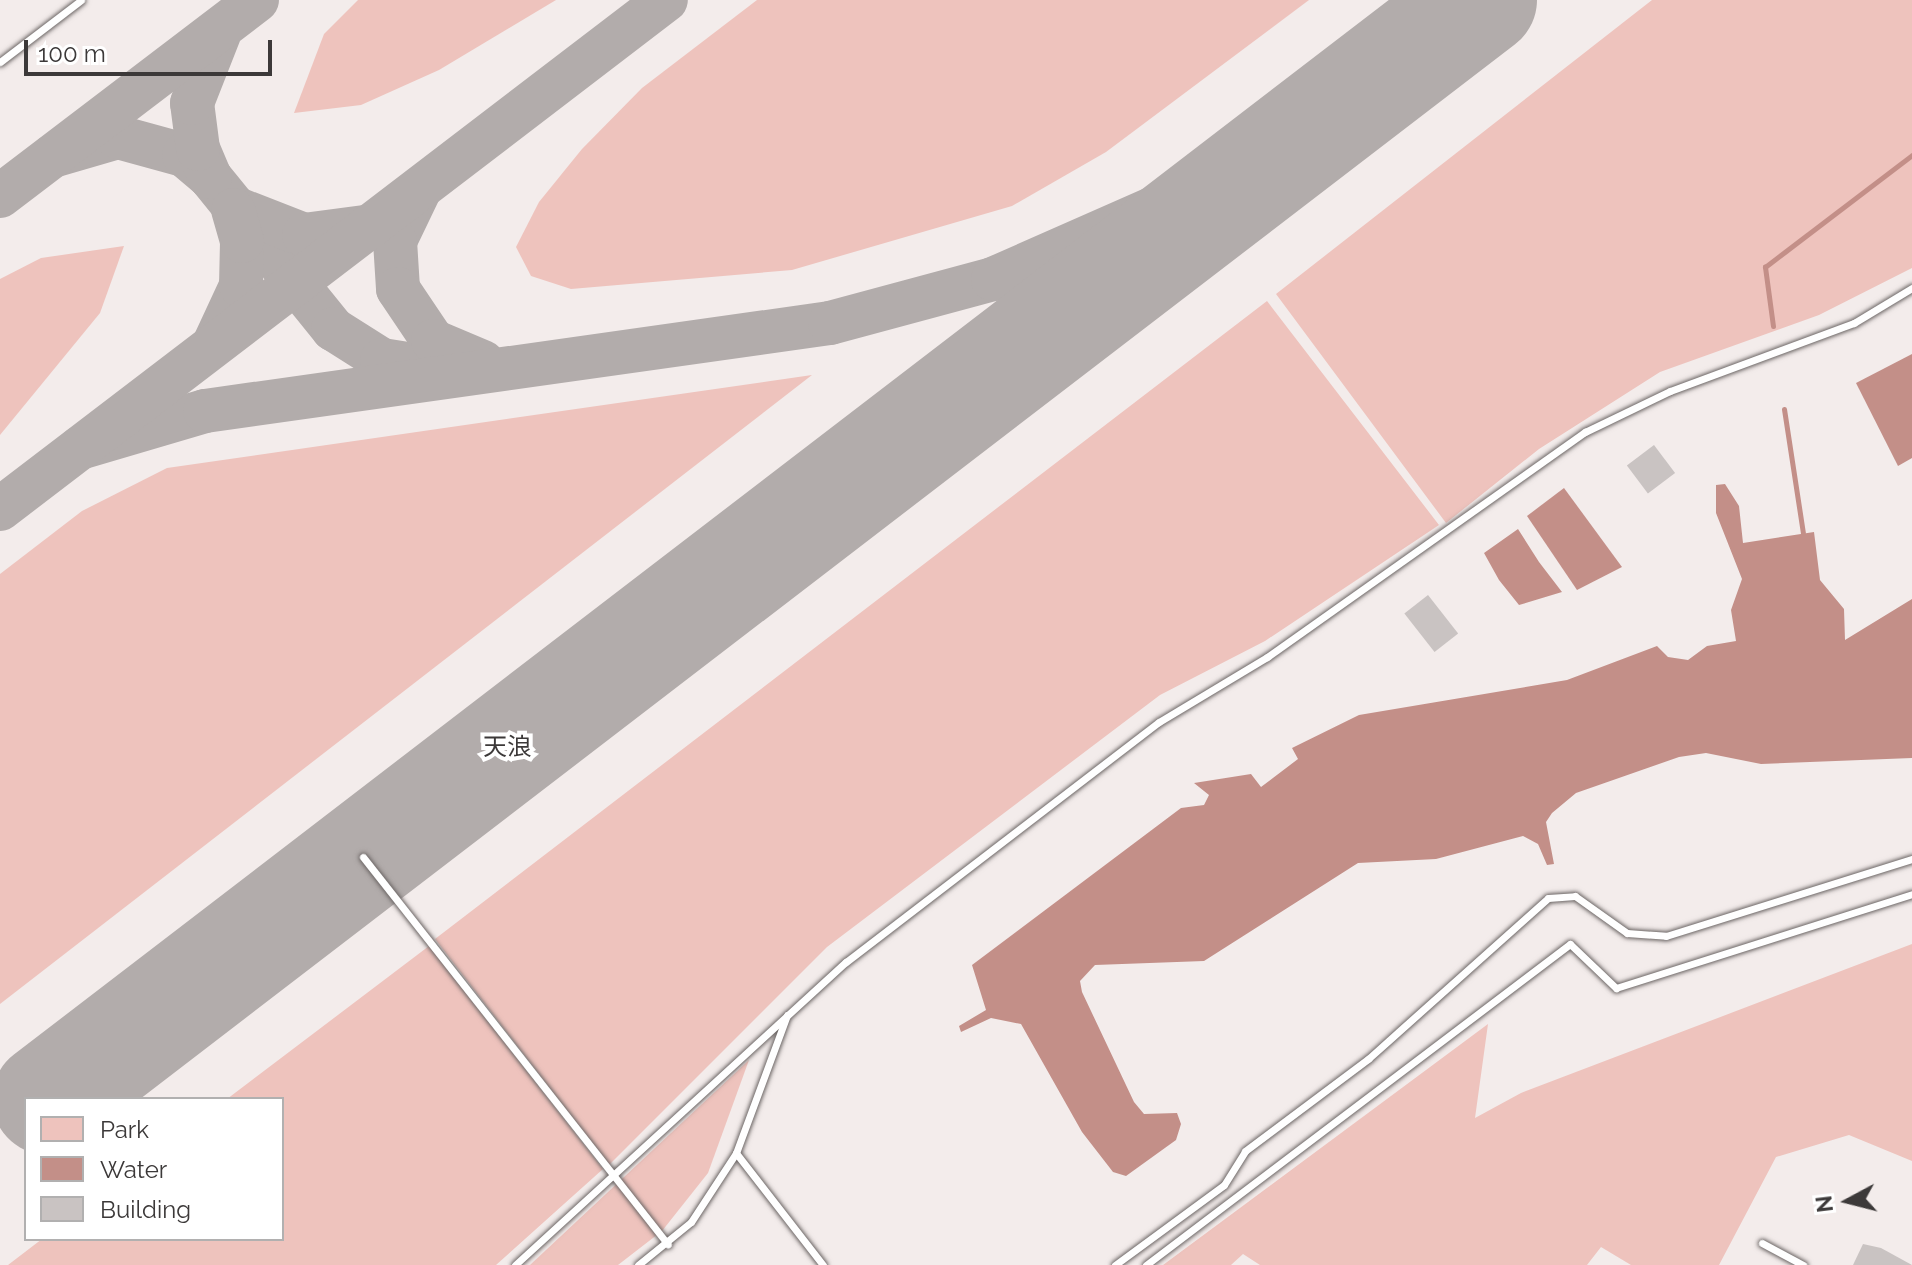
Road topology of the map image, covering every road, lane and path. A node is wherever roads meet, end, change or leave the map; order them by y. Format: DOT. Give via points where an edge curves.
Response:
graph roads {
  1 [pos="81,0"];
  2 [pos="0,62"];
  3 [pos="1912,288"];
  4 [pos="363,857"];
  5 [pos="1912,859"];
  6 [pos="1912,894"];
  7 [pos="788,1014"];
  8 [pos="736,1153"];
  9 [pos="614,1175"];
  10 [pos="1762,1243"];
  11 [pos="668,1244"];
  12 [pos="515,1265"];
  13 [pos="638,1265"];
  14 [pos="823,1265"];
  15 [pos="1115,1265"];
  16 [pos="1146,1265"];
  17 [pos="1803,1265"];
  1 -- 2 [label="lane"];
  3 -- 7 [label="lane" via="1854,323 1670,391 1585,432 1267,657 1159,722"];
  4 -- 9 [label="lane"];
  5 -- 15 [label="lane" via="1666,936 1627,933 1575,896 1548,898 1368,1059 1245,1151 1224,1185"];
  6 -- 16 [label="lane" via="1616,988 1570,944"];
  7 -- 8 [label="lane"];
  7 -- 9 [label="lane"];
  8 -- 11 [label="lane"];
  8 -- 14 [label="lane"];
  9 -- 11 [label="lane"];
  9 -- 12 [label="lane"];
  10 -- 17 [label="lane"];
  11 -- 13 [label="lane"];
}
